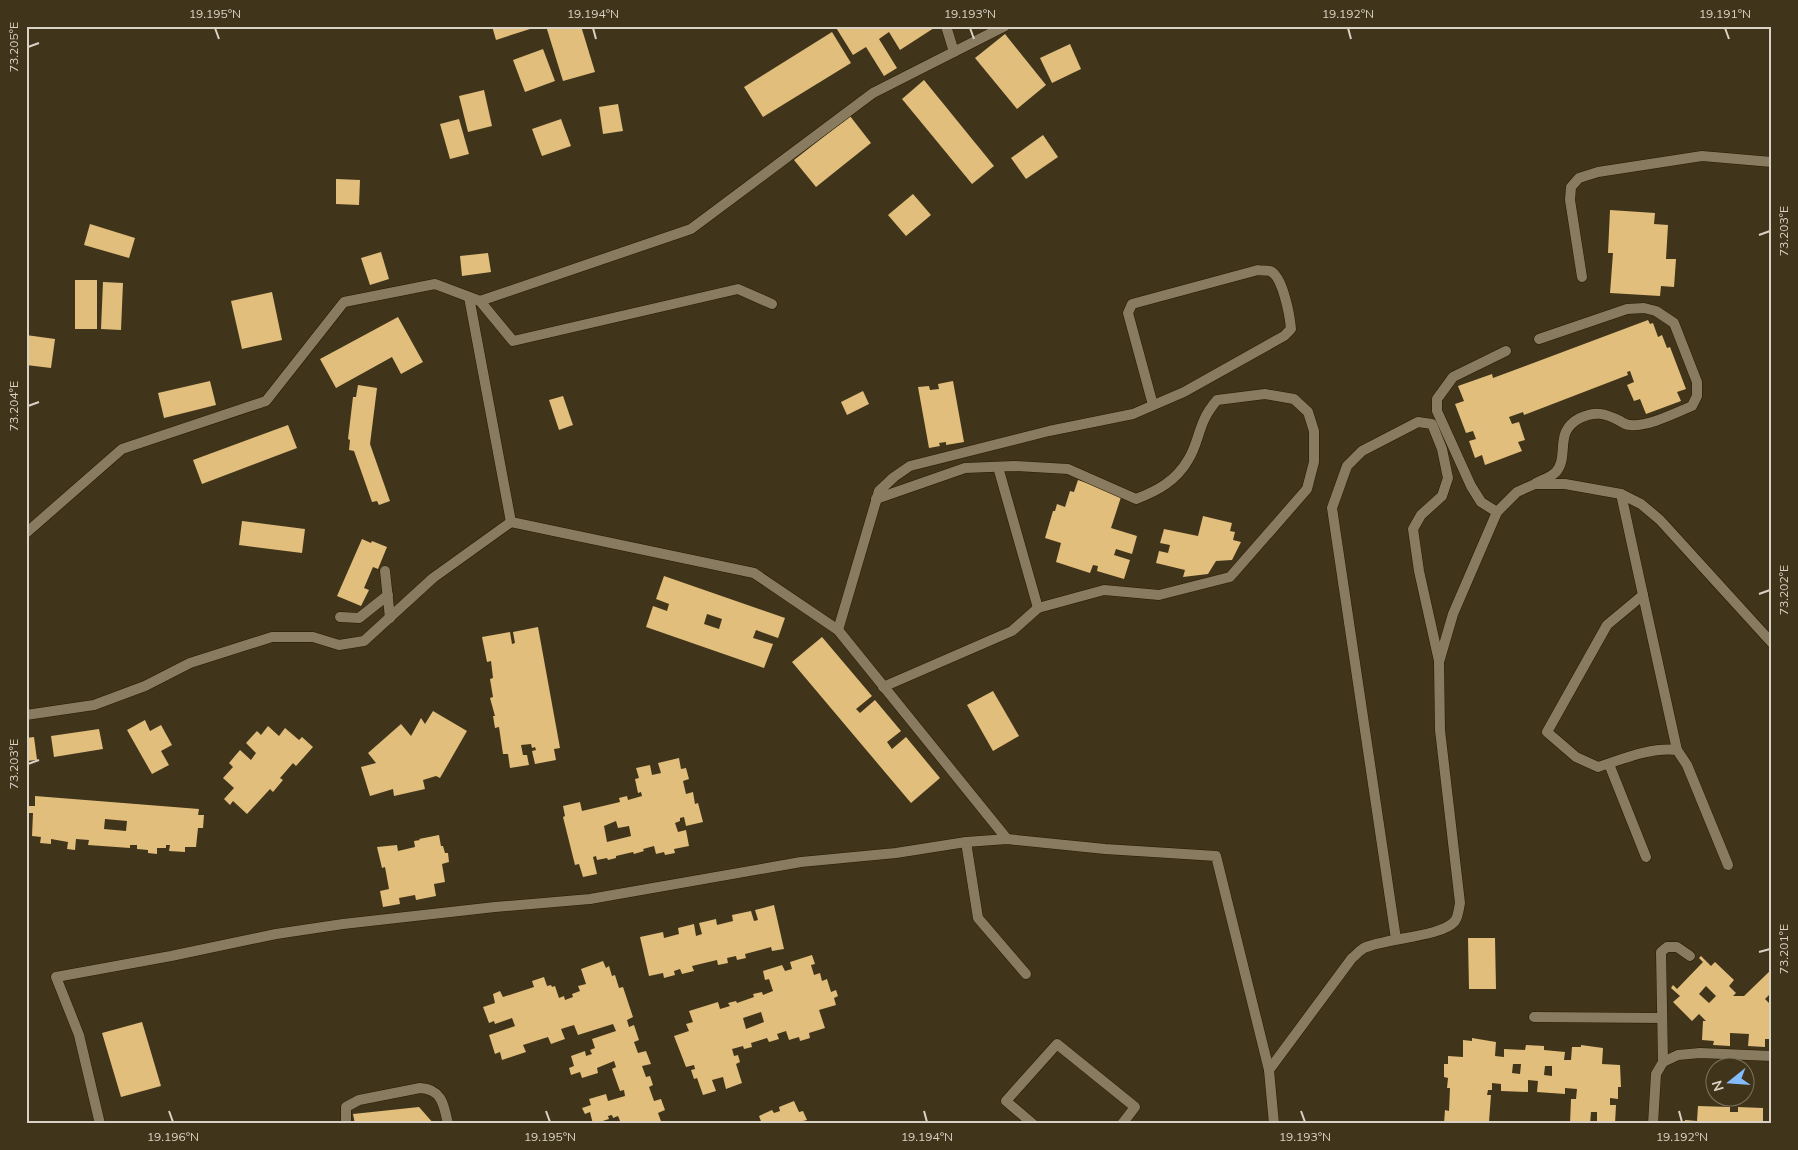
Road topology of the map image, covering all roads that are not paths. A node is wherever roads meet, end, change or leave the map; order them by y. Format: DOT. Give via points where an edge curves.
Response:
graph roads {
  1 [pos="946,26"];
  2 [pos="1005,26"];
  3 [pos="954,52"];
  4 [pos="1772,162"];
  5 [pos="1582,277"];
  6 [pos="469,297"];
  7 [pos="480,301"];
  8 [pos="772,304"];
  9 [pos="1539,339"];
  10 [pos="1506,351"];
  11 [pos="1153,405"];
  12 [pos="998,467"];
  13 [pos="1535,484"];
  14 [pos="1621,494"];
  15 [pos="876,499"];
  16 [pos="1497,512"];
  17 [pos="511,522"];
  18 [pos="26,534"];
  19 [pos="386,571"];
  20 [pos="388,595"];
  21 [pos="1643,595"];
  22 [pos="1038,608"];
  23 [pos="340,617"];
  24 [pos="390,618"];
  25 [pos="838,630"];
  26 [pos="1772,643"];
  27 [pos="1439,662"];
  28 [pos="883,686"];
  29 [pos="26,715"];
  30 [pos="1677,750"];
  31 [pos="1609,764"];
  32 [pos="1007,839"];
  33 [pos="966,842"];
  34 [pos="1646,857"];
  35 [pos="1728,865"];
  36 [pos="1396,939"];
  37 [pos="1690,956"];
  38 [pos="1026,974"];
  39 [pos="1534,1017"];
  40 [pos="1662,1018"];
  41 [pos="1772,1056"];
  42 [pos="1663,1062"];
  43 [pos="1269,1070"];
  44 [pos="100,1124"];
  45 [pos="346,1124"];
  46 [pos="448,1124"];
  47 [pos="1033,1124"];
  48 [pos="1122,1124"];
  49 [pos="1274,1124"];
  50 [pos="1653,1124"];
  1 -- 3 [label="street"];
  2 -- 3 [label="street"];
  3 -- 7 [label="street" via="873,92 691,229"];
  4 -- 5 [label="street" via="1702,156 1598,172 1579,178 1572,187 1570,200"];
  6 -- 7 [label="street"];
  6 -- 17 [label="street"];
  6 -- 18 [label="street" via="434,284 344,302 266,401 122,449"];
  7 -- 8 [label="street" via="513,341 738,289"];
  9 -- 13 [label="street" via="1627,309 1644,308 1656,312 1674,323 1697,382 1697,396 1692,406 1641,425 1628,426 1598,413 1580,418 1568,427 1560,465 1555,472"];
  10 -- 16 [label="street" via="1453,377 1437,399 1437,411 1471,486 1481,502"];
  11 -- 11 [label="street" via="1128,313 1132,304 1258,270 1270,271 1277,277 1291,330 1184,392"];
  11 -- 15 [label="street" via="1133,414 1040,433 910,466 879,491"];
  12 -- 15 [label="street" via="965,468"];
  12 -- 22 [label="street"];
  12 -- 22 [label="street" via="1068,468 1136,499 1158,490 1180,471 1189,459 1204,418 1217,400 1265,394 1294,399 1308,412 1314,431 1314,462 1306,489 1230,577 1159,595 1104,590"];
  13 -- 14 [label="street" via="1565,484"];
  13 -- 16 [label="street" via="1518,492"];
  14 -- 21 [label="street"];
  14 -- 26 [label="street" via="1641,504 1660,520"];
  15 -- 25 [label="street"];
  16 -- 27 [label="street" via="1454,614"];
  17 -- 24 [label="street" via="433,578"];
  17 -- 25 [label="street" via="754,573"];
  19 -- 20 [label="street"];
  20 -- 23 [label="street" via="360,618"];
  20 -- 24 [label="street"];
  21 -- 30 [label="street"];
  21 -- 31 [label="street" via="1607,624 1547,732 1576,757 1598,767"];
  22 -- 28 [label="street" via="1012,631"];
  24 -- 29 [label="street" via="364,641 340,645 313,637 272,638 190,663 145,686 94,705"];
  25 -- 28 [label="street"];
  27 -- 36 [label="street" via="1440,730 1460,903 1456,921 1448,927"];
  27 -- 36 [label="street" via="1413,529 1421,515 1442,496 1448,478 1432,424 1418,422 1362,451 1347,466 1332,508"];
  28 -- 32 [label="street"];
  30 -- 31 [label="street" via="1666,748"];
  30 -- 35 [label="street" via="1687,765"];
  31 -- 34 [label="street"];
  32 -- 33 [label="street"];
  32 -- 43 [label="street" via="1216,856"];
  33 -- 38 [label="street" via="978,918"];
  33 -- 44 [label="street" via="801,862 590,900 343,924 56,977 79,1035"];
  36 -- 43 [label="street" via="1364,948 1352,958"];
  37 -- 40 [label="street" via="1677,946 1667,947 1661,952"];
  39 -- 40 [label="street"];
  40 -- 42 [label="street"];
  41 -- 42 [label="street" via="1700,1053 1678,1055"];
  42 -- 50 [label="street" via="1656,1074"];
  43 -- 49 [label="street"];
  45 -- 46 [label="street" via="346,1107 352,1103 420,1088 436,1092"];
  47 -- 48 [label="street" via="1006,1101 1057,1044 1134,1107"];
}
